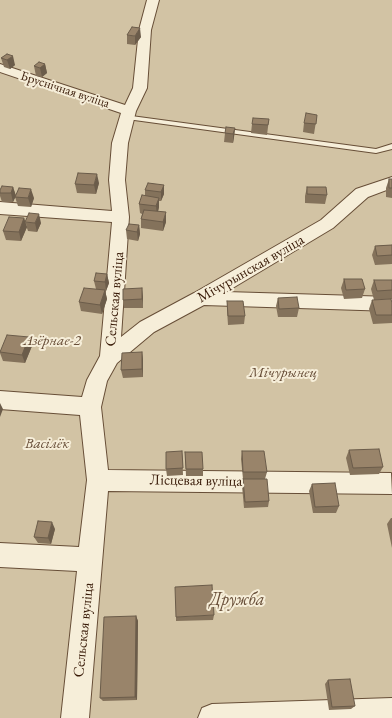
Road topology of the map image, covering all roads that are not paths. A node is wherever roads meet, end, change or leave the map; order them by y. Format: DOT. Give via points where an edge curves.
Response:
graph roads {
  1 [pos="153,0"];
  2 [pos="0,68"];
  3 [pos="128,114"];
  4 [pos="392,146"];
  5 [pos="392,182"];
  6 [pos="0,208"];
  7 [pos="121,217"];
  8 [pos="201,298"];
  9 [pos="392,304"];
  10 [pos="110,357"];
  11 [pos="0,400"];
  12 [pos="90,407"];
  13 [pos="98,480"];
  14 [pos="391,484"];
  15 [pos="0,555"];
  16 [pos="91,560"];
  17 [pos="392,712"];
  18 [pos="75,718"];
  19 [pos="212,718"];
  1 -- 3 [label="street, Сельская вуліца" via="145,30 140,88"];
  2 -- 3 [label="street, Бруснічная вуліца"];
  3 -- 4 [label="lane" via="376,151"];
  3 -- 7 [label="street, Сельская вуліца" via="120,143 118,173"];
  5 -- 8 [label="street, Мічурынская вуліца" via="362,193 327,224"];
  6 -- 7 [label="street"];
  7 -- 10 [label="street, Сельская вуліца"];
  8 -- 9 [label="street"];
  8 -- 10 [label="street, Мічурынская вуліца" via="147,327"];
  10 -- 12 [label="street, Сельская вуліца" via="97,380"];
  11 -- 12 [label="street"];
  12 -- 13 [label="street, Сельская вуліца"];
  13 -- 14 [label="street, Лісцевая вуліца"];
  13 -- 16 [label="street, Сельская вуліца"];
  15 -- 16 [label="street"];
  16 -- 18 [label="street, Сельская вуліца"];
  17 -- 19 [label="street"];
}
